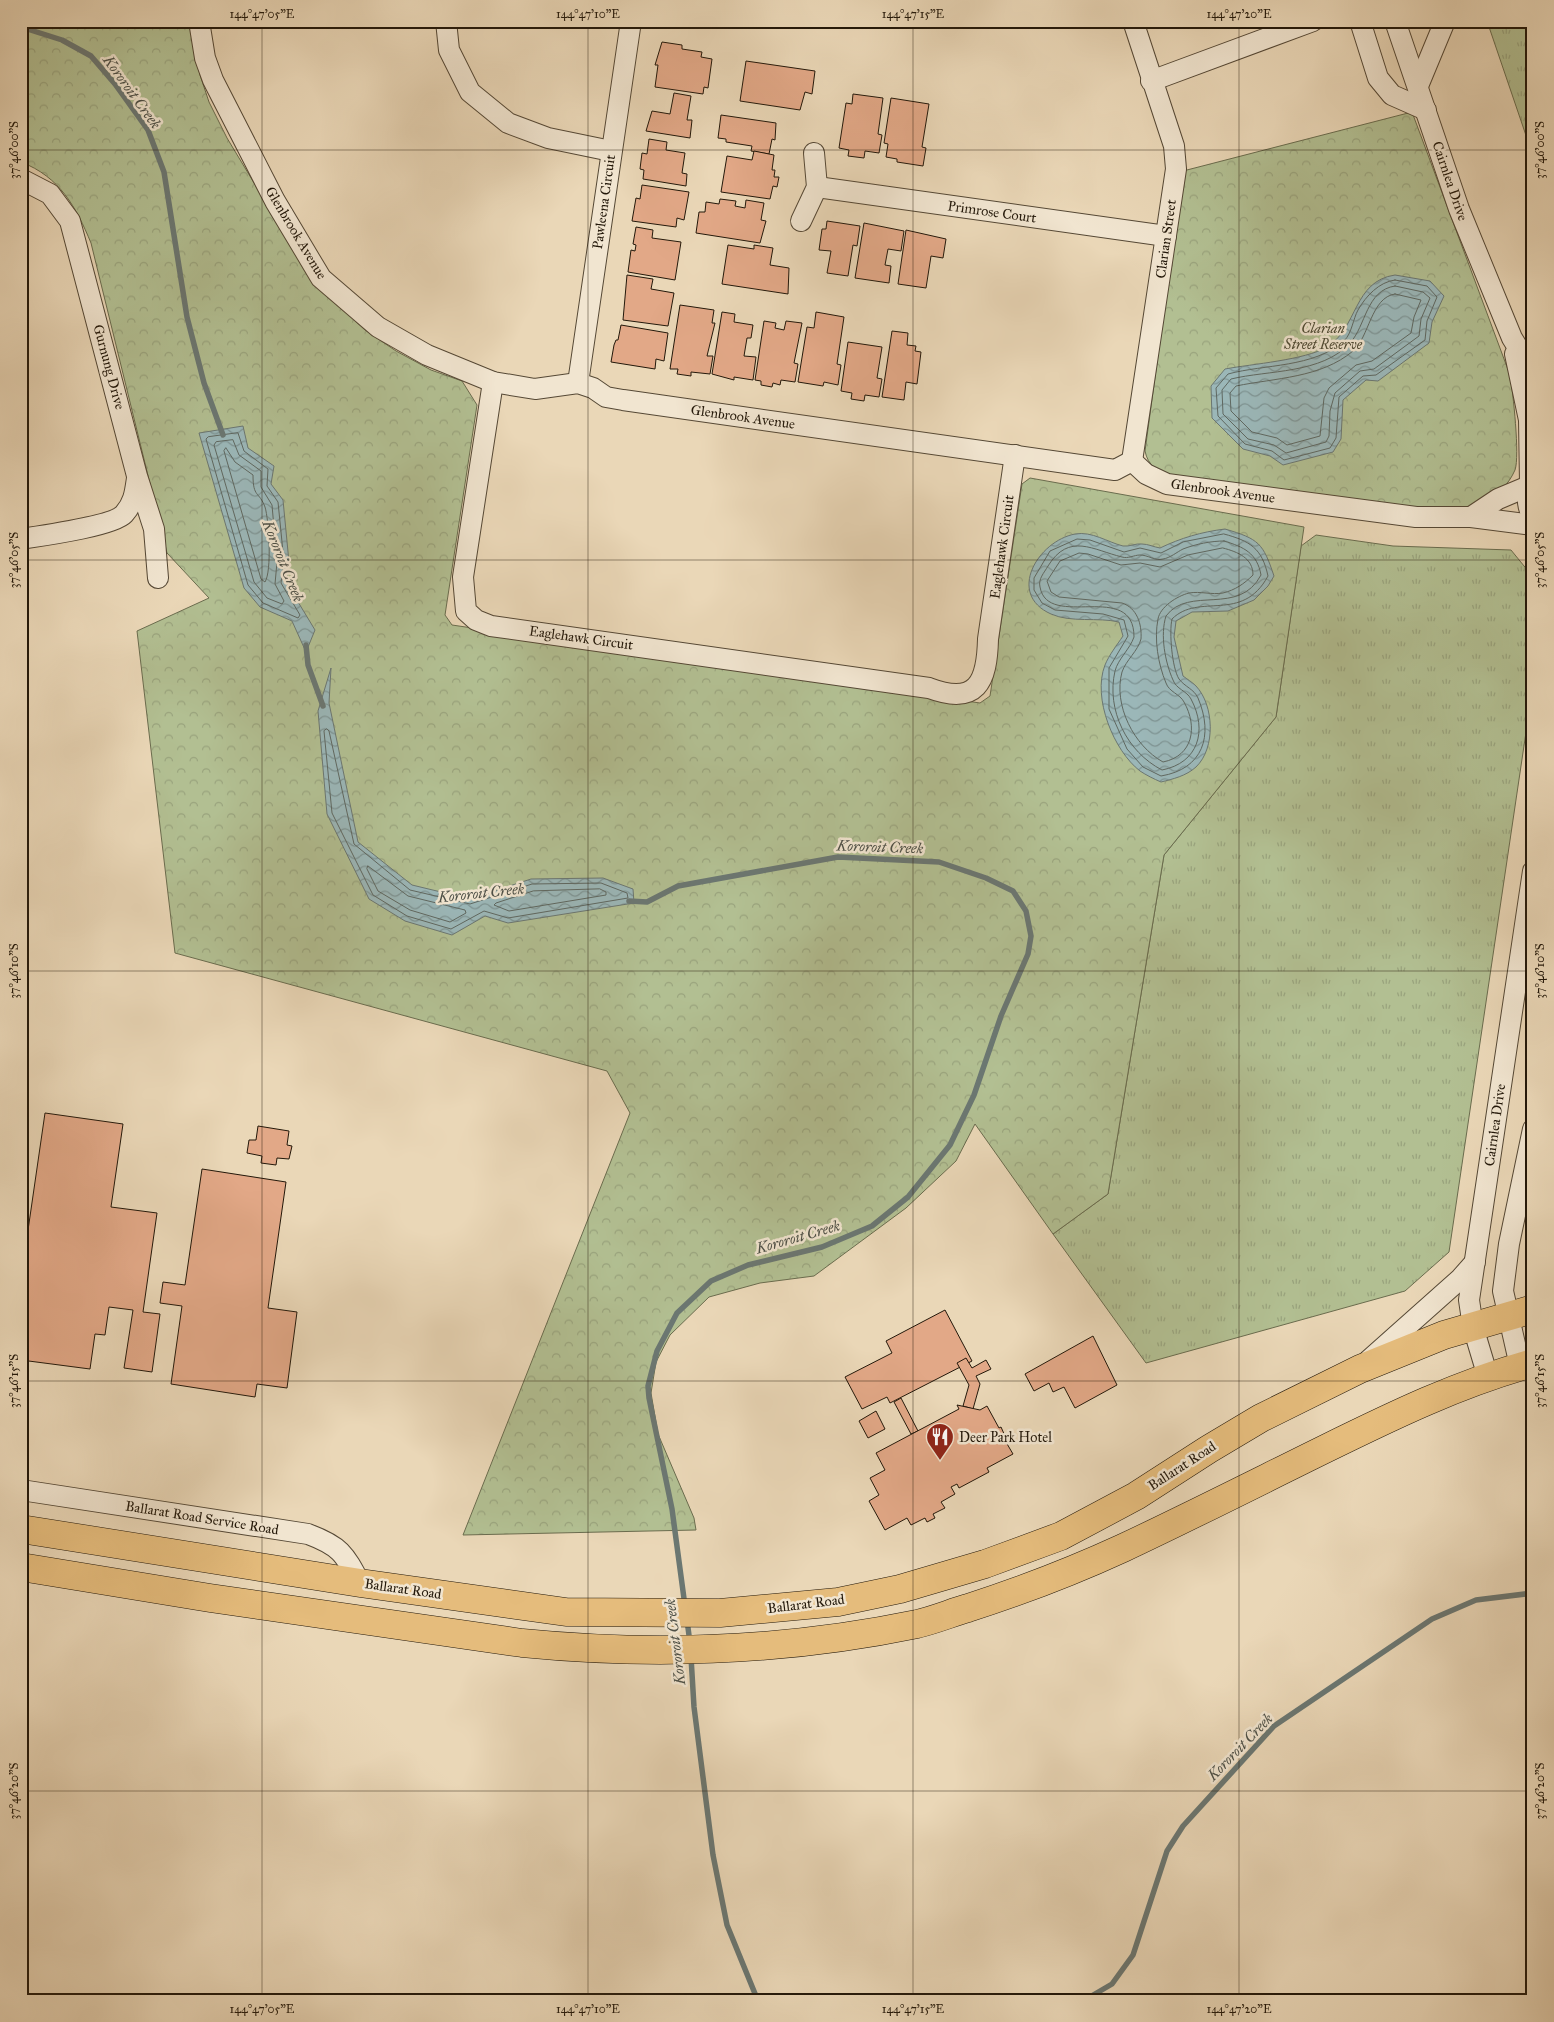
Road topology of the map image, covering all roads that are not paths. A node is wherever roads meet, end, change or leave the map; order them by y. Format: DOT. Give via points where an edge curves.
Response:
graph roads {
  1 [pos="199,21"];
  2 [pos="446,21"];
  3 [pos="631,21"];
  4 [pos="1133,21"];
  5 [pos="1313,21"];
  6 [pos="1360,21"];
  7 [pos="1395,21"];
  8 [pos="1444,21"];
  9 [pos="1151,81"];
  10 [pos="1418,86"];
  11 [pos="1426,110"];
  12 [pos="611,151"];
  13 [pos="814,153"];
  14 [pos="21,178"];
  15 [pos="817,188"];
  16 [pos="801,222"];
  17 [pos="1166,236"];
  18 [pos="1512,338"];
  19 [pos="1533,372"];
  20 [pos="492,382"];
  21 [pos="578,383"];
  22 [pos="1015,455"];
  23 [pos="1132,461"];
  24 [pos="138,476"];
  25 [pos="1531,482"];
  26 [pos="1471,517"];
  27 [pos="1533,518"];
  28 [pos="1533,525"];
  29 [pos="21,539"];
  30 [pos="158,578"];
  31 [pos="1533,871"];
  32 [pos="1533,1129"];
  33 [pos="1528,1155"];
  34 [pos="1533,1177"];
  35 [pos="1475,1262"];
  36 [pos="1520,1313"];
  37 [pos="1473,1327"];
  38 [pos="1526,1365"];
  39 [pos="1360,1368"];
  40 [pos="1488,1377"];
  41 [pos="21,1490"];
  42 [pos="1106,1512"];
  43 [pos="21,1529"];
  44 [pos="1125,1547"];
  45 [pos="21,1567"];
  46 [pos="360,1583"];
  1 -- 20 [label="street, Glenbrook Avenue" via="205,58 213,80 275,201 321,278 378,327 427,355"];
  2 -- 12 [label="street" via="449,50 470,92 508,123 548,138"];
  3 -- 12 [label="street, Pawleena Circuit"];
  4 -- 9 [label="street, Clarian Street"];
  5 -- 9 [label="street"];
  6 -- 11 [label="street" via="1378,78 1392,95"];
  7 -- 10 [label="street, Cairnlea Drive"];
  8 -- 10 [label="street"];
  9 -- 17 [label="street, Clarian Street" via="1176,169"];
  10 -- 11 [label="street, Cairnlea Drive"];
  11 -- 18 [label="street, Cairnlea Drive" via="1459,209"];
  12 -- 21 [label="street, Pawleena Circuit"];
  13 -- 15 [label="street"];
  14 -- 24 [label="street, Gurnung Drive" via="50,194 70,221"];
  15 -- 16 [label="street"];
  15 -- 17 [label="street, Primrose Court"];
  17 -- 23 [label="street, Clarian Street"];
  18 -- 19 [label="street, Cairnlea Drive"];
  18 -- 25 [label="street, Cairnlea Drive" via="1530,420"];
  20 -- 21 [label="street, Glenbrook Avenue" via="534,389"];
  20 -- 22 [label="street, Eaglehawk Circuit" via="463,577 466,611 476,620 491,626 929,688 950,686 967,678 975,670 988,639"];
  21 -- 22 [label="street, Glenbrook Avenue" via="606,397 623,400"];
  22 -- 23 [label="street, Glenbrook Avenue" via="1115,470"];
  23 -- 26 [label="street, Glenbrook Avenue" via="1146,474 1167,484 1416,517"];
  24 -- 29 [label="street" via="134,498 123,516"];
  24 -- 30 [label="street, Gurnung Drive" via="154,529"];
  25 -- 26 [label="street"];
  25 -- 27 [label="street, Cairnlea Drive" via="1528,506"];
  26 -- 28 [label="street, Glenbrook Avenue"];
  31 -- 35 [label="street, Cairnlea Drive"];
  32 -- 33 [label="street"];
  33 -- 34 [label="street"];
  33 -- 36 [label="street" via="1509,1244 1503,1291"];
  35 -- 37 [label="street, Cairnlea Drive" via="1470,1300"];
  35 -- 39 [label="street"];
  36 -- 37 [label="highway, Ballarat Road"];
  36 -- 38 [label="street"];
  37 -- 39 [label="highway, Ballarat Road" via="1444,1334"];
  37 -- 40 [label="street, Cairnlea Drive"];
  38 -- 40 [label="highway"];
  39 -- 42 [label="highway, Ballarat Road" via="1260,1418"];
  40 -- 44 [label="highway" via="1370,1425"];
  41 -- 46 [label="street, Ballarat Road Service Road" via="308,1534 343,1553"];
  42 -- 44 [label="highway"];
  42 -- 46 [label="highway, Ballarat Road" via="1061,1536 900,1590 838,1602 768,1609 720,1613 596,1614"];
  43 -- 46 [label="highway, Ballarat Road"];
  44 -- 45 [label="highway" via="1061,1575 919,1624 767,1646 706,1650 601,1650 512,1642 220,1600"];
}
